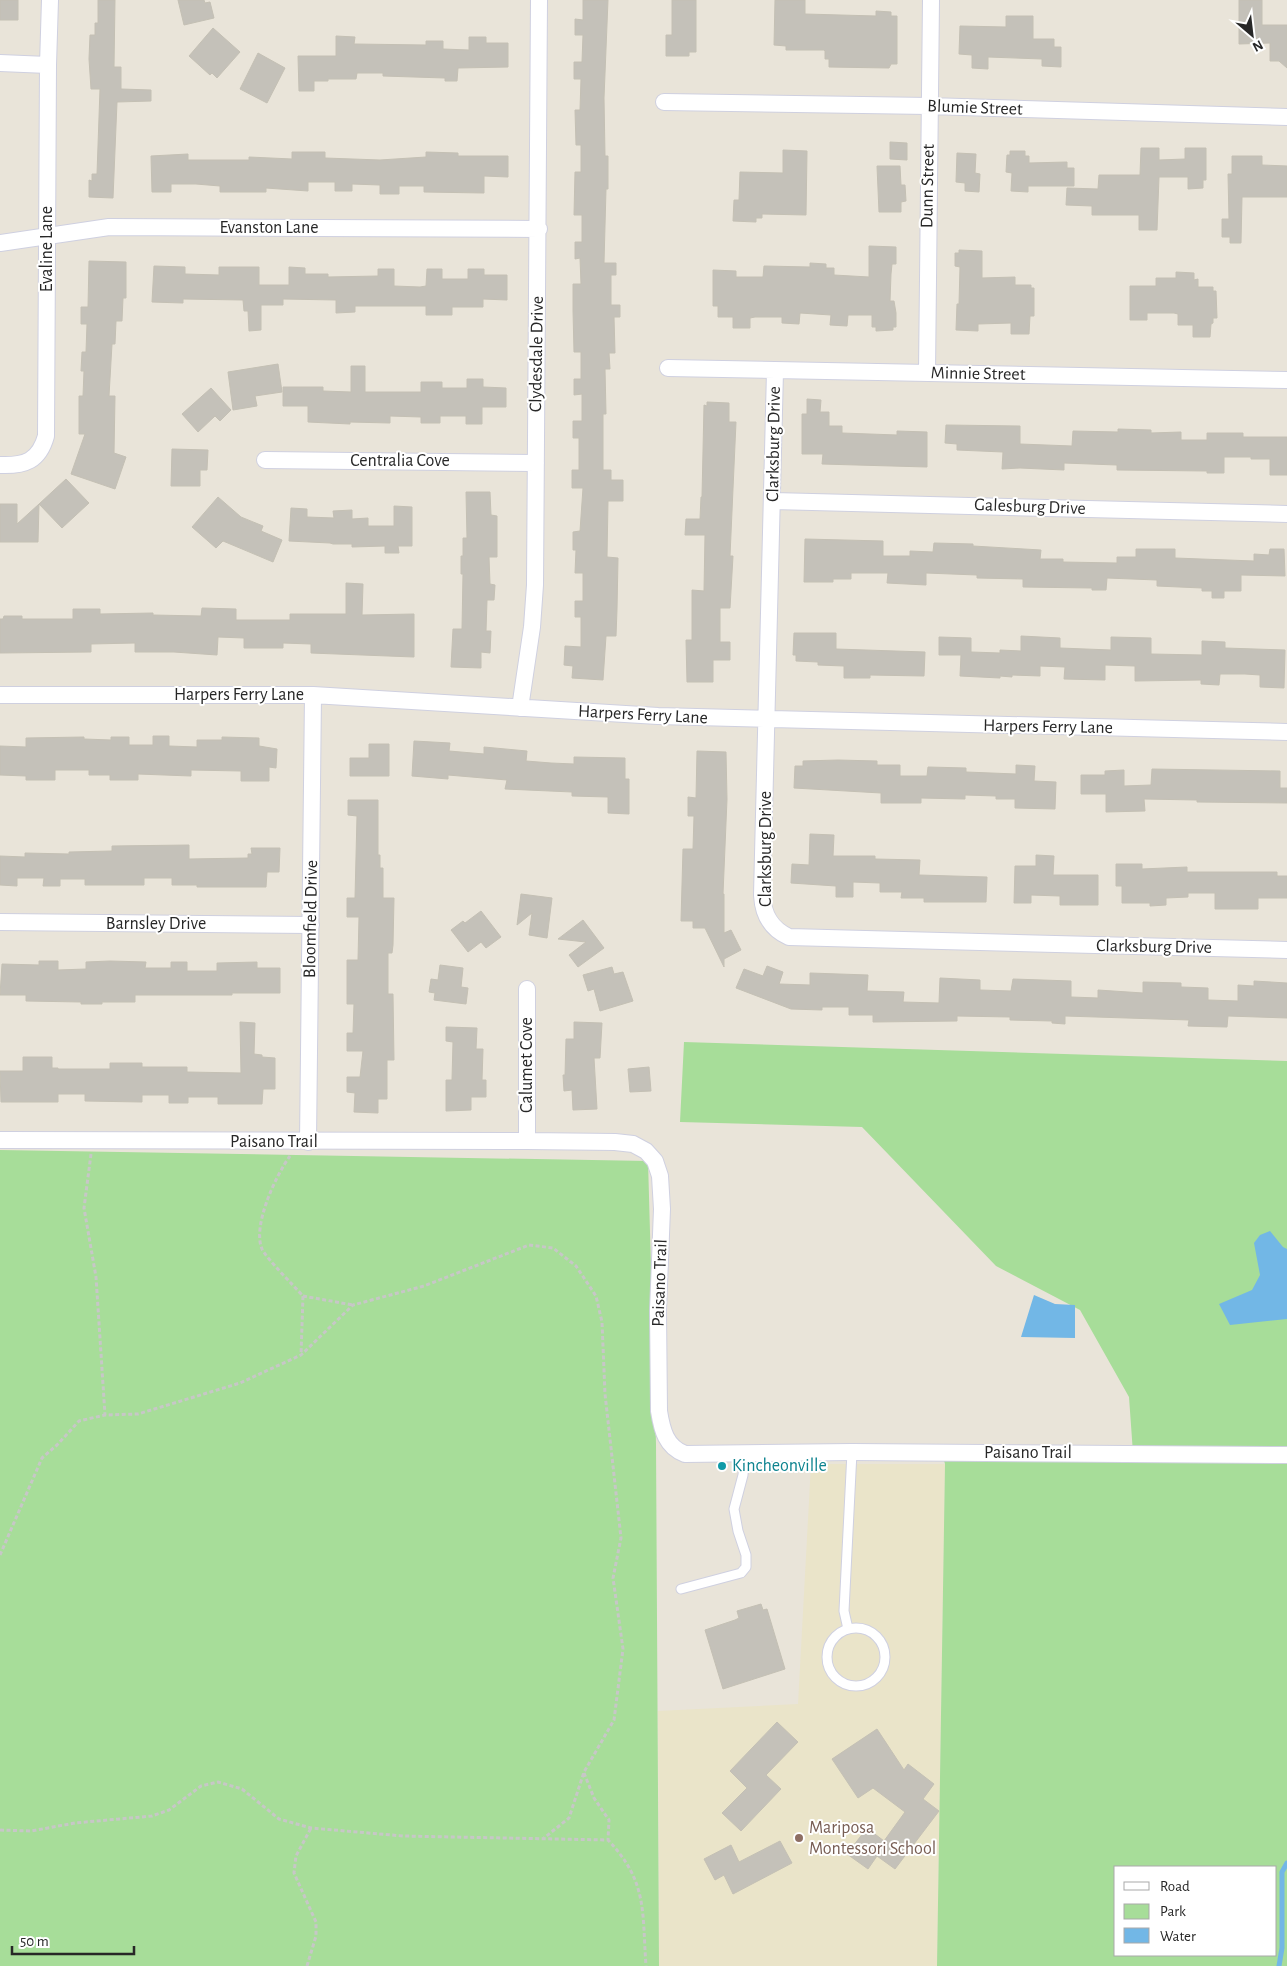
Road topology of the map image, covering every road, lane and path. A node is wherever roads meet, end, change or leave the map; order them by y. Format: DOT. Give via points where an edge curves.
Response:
graph roads {
  1 [pos="50,0"];
  2 [pos="539,0"];
  3 [pos="931,0"];
  4 [pos="0,64"];
  5 [pos="48,65"];
  6 [pos="664,102"];
  7 [pos="929,106"];
  8 [pos="1287,117"];
  9 [pos="538,229"];
  10 [pos="47,235"];
  11 [pos="0,243"];
  12 [pos="668,368"];
  13 [pos="776,371"];
  14 [pos="927,372"];
  15 [pos="1287,380"];
  16 [pos="264,460"];
  17 [pos="536,462"];
  18 [pos="0,465"];
  19 [pos="773,500"];
  20 [pos="1287,514"];
  21 [pos="0,695"];
  22 [pos="313,695"];
  23 [pos="520,708"];
  24 [pos="768,720"];
  25 [pos="1287,732"];
  26 [pos="0,922"];
  27 [pos="311,925"];
  28 [pos="1287,950"];
  29 [pos="527,989"];
  30 [pos="0,1140"];
  31 [pos="93,1142"];
  32 [pos="308,1142"];
  33 [pos="527,1142"];
  34 [pos="303,1296"];
  35 [pos="353,1305"];
  36 [pos="301,1355"];
  37 [pos="105,1415"];
  38 [pos="852,1452"];
  39 [pos="745,1454"];
  40 [pos="1287,1455"];
  41 [pos="0,1555"];
  42 [pos="681,1589"];
  43 [pos="848,1629"];
  44 [pos="584,1772"];
  45 [pos="311,1828"];
  46 [pos="0,1830"];
  47 [pos="544,1838"];
  48 [pos="608,1840"];
  49 [pos="307,1966"];
  50 [pos="646,1966"];
  1 -- 5 [label="street, Evaline Lane"];
  2 -- 9 [label="street, Clydesdale Drive"];
  3 -- 7 [label="street, Dunn Street"];
  4 -- 5 [label="street"];
  5 -- 10 [label="street, Evaline Lane"];
  6 -- 7 [label="street, Blumie Street"];
  7 -- 8 [label="street, Blumie Street"];
  7 -- 14 [label="street, Dunn Street"];
  9 -- 10 [label="street, Evanston Lane" via="109,227"];
  9 -- 17 [label="street, Clydesdale Drive"];
  10 -- 11 [label="street, Evanston Lane"];
  10 -- 18 [label="street, Evaline Lane" via="46,436 43,449 35,458 22,464"];
  12 -- 13 [label="street, Minnie Street"];
  13 -- 14 [label="street, Minnie Street"];
  13 -- 19 [label="street, Clarksburg Drive"];
  14 -- 15 [label="street, Minnie Street"];
  16 -- 17 [label="street, Centralia Cove"];
  17 -- 23 [label="street, Clydesdale Drive" via="535,585"];
  19 -- 20 [label="street, Galesburg Drive"];
  19 -- 24 [label="street, Clarksburg Drive"];
  21 -- 22 [label="street, Harpers Ferry Lane"];
  22 -- 23 [label="street, Harpers Ferry Lane"];
  22 -- 27 [label="street, Bloomfield Drive"];
  23 -- 24 [label="street, Harpers Ferry Lane"];
  24 -- 25 [label="street, Harpers Ferry Lane"];
  24 -- 28 [label="street, Clarksburg Drive" via="762,906 772,925 789,938"];
  26 -- 27 [label="street, Barnsley Drive"];
  27 -- 32 [label="street, Bloomfield Drive"];
  29 -- 33 [label="street, Calumet Cove"];
  30 -- 31 [label="street, Paisano Trail"];
  31 -- 32 [label="street, Paisano Trail"];
  31 -- 37 [label="path" via="84,1208 96,1277"];
  32 -- 33 [label="street, Paisano Trail"];
  32 -- 34 [label="path" via="289,1156 270,1191 259,1232 262,1250"];
  33 -- 39 [label="street, Paisano Trail" via="633,1144 646,1150 655,1161 660,1176 662,1208 658,1311 661,1426 676,1451 685,1454"];
  34 -- 35 [label="path"];
  34 -- 36 [label="path"];
  35 -- 36 [label="path"];
  35 -- 44 [label="path" via="424,1286 529,1244 553,1248 576,1266 596,1296 602,1322 605,1394 621,1538 613,1578 623,1650 614,1720"];
  36 -- 37 [label="path" via="240,1383 177,1403 138,1414"];
  37 -- 41 [label="path" via="79,1421 42,1458"];
  38 -- 39 [label="street, Paisano Trail"];
  38 -- 40 [label="street, Paisano Trail"];
  38 -- 43 [label="lane" via="844,1611"];
  39 -- 42 [label="lane" via="734,1509 746,1567 741,1573"];
  43 -- 43 [label="lane" via="832,1641 827,1660 830,1670 840,1680 854,1686 864,1685 879,1675 884,1667 884,1649 880,1640 866,1629"];
  44 -- 47 [label="path" via="568,1818"];
  44 -- 48 [label="path" via="594,1798 609,1820"];
  45 -- 46 [label="path" via="279,1818 242,1789 218,1782 201,1786 170,1810 152,1816 75,1823 31,1831"];
  45 -- 47 [label="path" via="403,1836"];
  45 -- 49 [label="path" via="296,1856 294,1873 316,1922 316,1936"];
  47 -- 48 [label="path"];
  48 -- 50 [label="path" via="622,1854 641,1894"];
}
